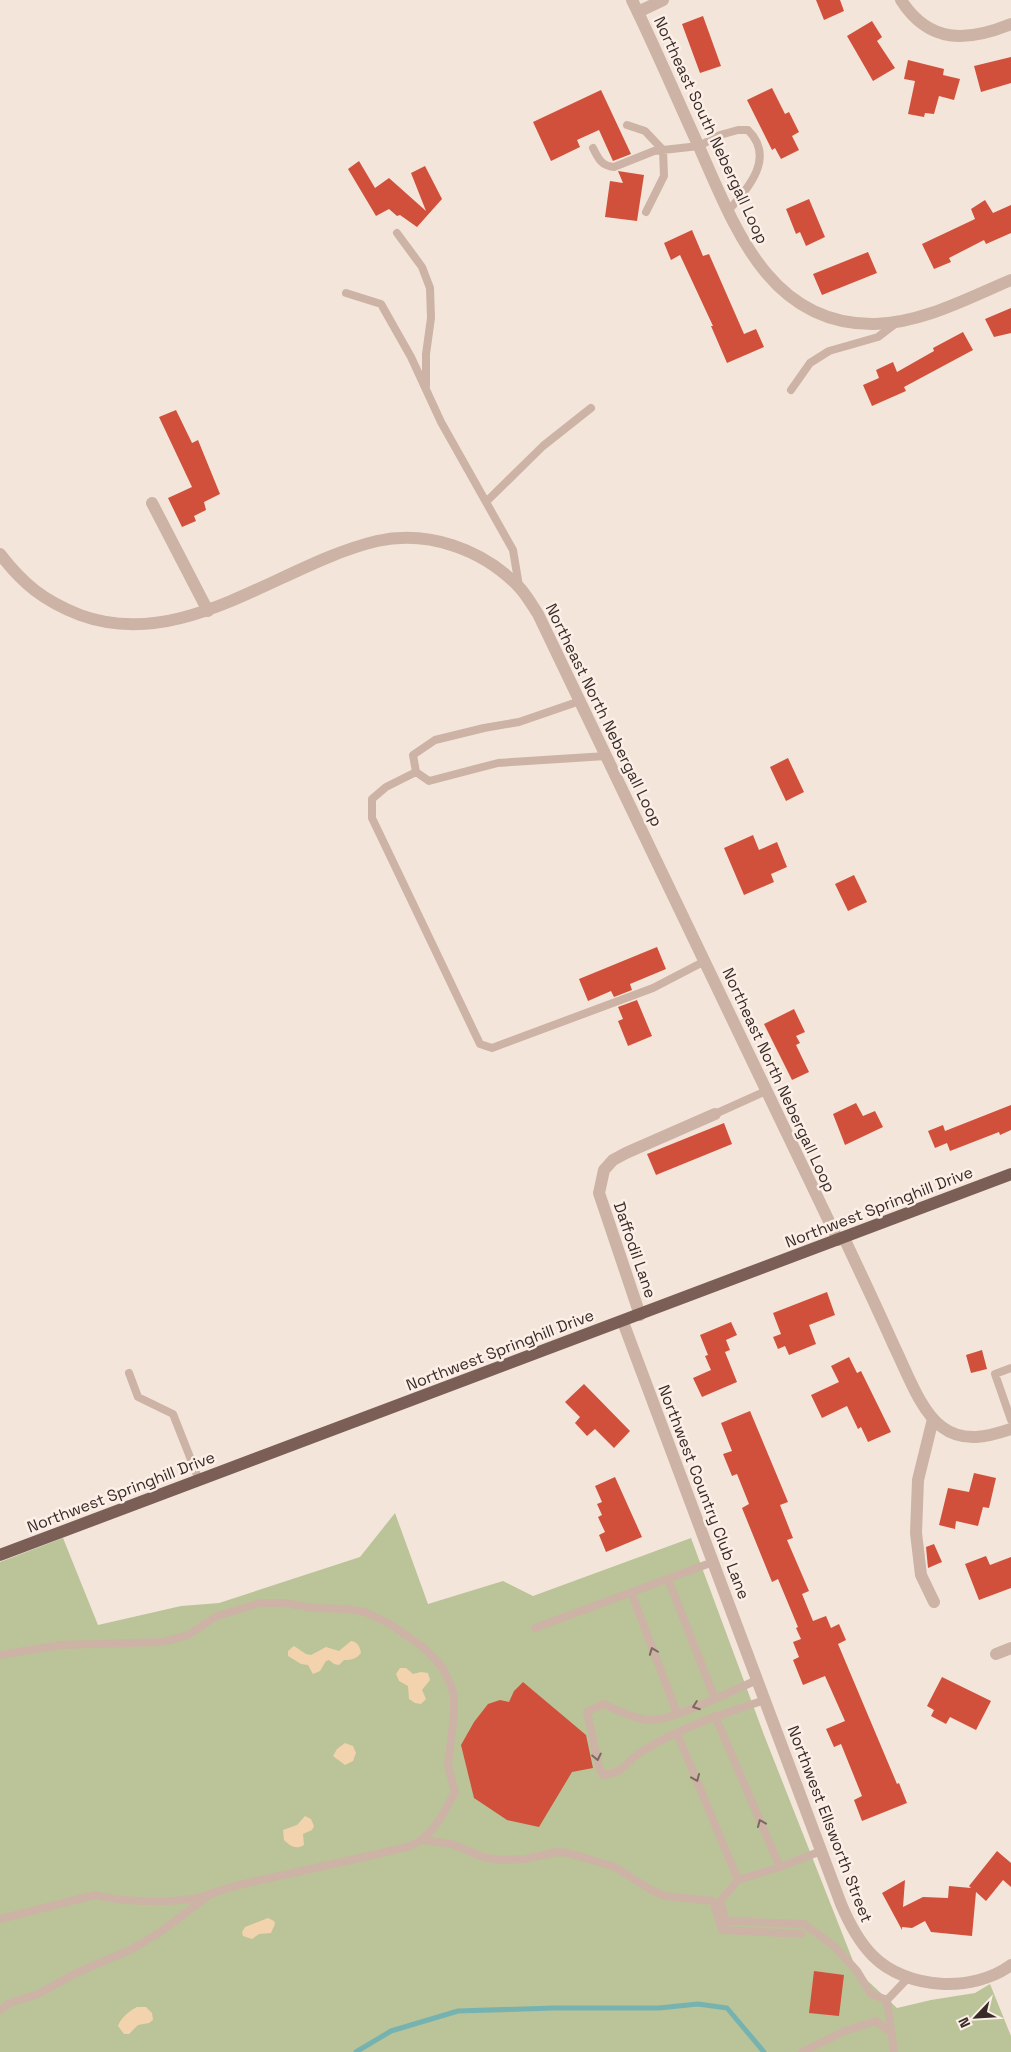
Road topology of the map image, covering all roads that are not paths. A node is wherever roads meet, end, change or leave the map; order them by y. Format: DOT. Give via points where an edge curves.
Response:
graph roads {
  1 [pos="663,0"];
  2 [pos="901,0"];
  3 [pos="635,6"];
  4 [pos="1011,24"];
  5 [pos="627,126"];
  6 [pos="699,146"];
  7 [pos="593,148"];
  8 [pos="663,150"];
  9 [pos="728,211"];
  10 [pos="646,212"];
  11 [pos="397,233"];
  12 [pos="1011,280"];
  13 [pos="346,293"];
  14 [pos="899,322"];
  15 [pos="426,388"];
  16 [pos="791,390"];
  17 [pos="591,408"];
  18 [pos="487,501"];
  19 [pos="152,503"];
  20 [pos="0,554"];
  21 [pos="519,586"];
  22 [pos="208,610"];
  23 [pos="580,700"];
  24 [pos="606,756"];
  25 [pos="416,772"];
  26 [pos="705,961"];
  27 [pos="766,1091"];
  28 [pos="715,1114"];
  29 [pos="1011,1174"];
  30 [pos="841,1239"];
  31 [pos="640,1315"];
  32 [pos="623,1322"];
  33 [pos="1011,1368"];
  34 [pos="129,1373"];
  35 [pos="933,1419"];
  36 [pos="1011,1420"];
  37 [pos="1011,1429"];
  38 [pos="199,1480"];
  39 [pos="0,1555"];
  40 [pos="713,1562"];
  41 [pos="668,1578"];
  42 [pos="631,1592"];
  43 [pos="934,1602"];
  44 [pos="535,1628"];
  45 [pos="1011,1648"];
  46 [pos="996,1654"];
  47 [pos="0,1655"];
  48 [pos="756,1676"];
  49 [pos="715,1699"];
  50 [pos="765,1700"];
  51 [pos="677,1713"];
  52 [pos="715,1716"];
  53 [pos="677,1733"];
  54 [pos="424,1840"];
  55 [pos="821,1850"];
  56 [pos="780,1867"];
  57 [pos="738,1880"];
  58 [pos="216,1892"];
  59 [pos="0,1919"];
  60 [pos="801,1934"];
  61 [pos="1011,1965"];
  62 [pos="909,1977"];
  63 [pos="887,2000"];
  64 [pos="0,2010"];
  65 [pos="890,2032"];
  66 [pos="802,2052"];
  67 [pos="894,2052"];
  1 -- 3 [label="street"];
  2 -- 4 [label="street" via="909,13 939,33 976,36"];
  3 -- 6 [label="street, Northeast South Nebergall Loop"];
  5 -- 8 [label="lane" via="645,131"];
  6 -- 8 [label="lane"];
  6 -- 9 [label="street, Northeast South Nebergall Loop"];
  6 -- 9 [label="lane" via="738,130 748,130 756,138 760,159 756,173"];
  7 -- 8 [label="lane" via="600,162 614,167"];
  8 -- 10 [label="lane" via="664,176"];
  9 -- 14 [label="street, Northeast South Nebergall Loop" via="761,268 793,299 851,323"];
  11 -- 15 [label="lane" via="422,267 430,288"];
  12 -- 14 [label="street, Northeast South Nebergall Loop" via="937,311"];
  13 -- 15 [label="lane" via="381,304"];
  14 -- 16 [label="lane" via="878,336 829,351 810,363"];
  15 -- 18 [label="lane" via="441,422"];
  17 -- 18 [label="lane" via="543,446"];
  18 -- 21 [label="lane" via="513,550"];
  19 -- 22 [label="street"];
  20 -- 22 [label="street, Northeast North Nebergall Loop" via="18,577 44,598 98,621 144,624"];
  21 -- 22 [label="street, Northeast North Nebergall Loop" via="471,552 423,538 406,538 378,541 343,552"];
  21 -- 23 [label="street, Northeast North Nebergall Loop" via="538,614"];
  23 -- 24 [label="street, Northeast North Nebergall Loop"];
  23 -- 25 [label="lane" via="519,722 435,740 414,755"];
  24 -- 25 [label="lane" via="498,763 429,781"];
  24 -- 26 [label="street, Northeast North Nebergall Loop"];
  25 -- 26 [label="lane" via="386,787 372,799 372,818 480,1044 492,1048 564,1022 653,988"];
  26 -- 27 [label="street, Northeast North Nebergall Loop"];
  27 -- 28 [label="lane"];
  27 -- 30 [label="street, Northeast North Nebergall Loop"];
  28 -- 31 [label="street, Daffodil Lane" via="626,1153 614,1160 602,1175 600,1198"];
  29 -- 30 [label="main road, Northwest Springhill Drive"];
  30 -- 31 [label="main road, Northwest Springhill Drive"];
  30 -- 35 [label="street, Northeast North Nebergall Loop" via="912,1384"];
  31 -- 32 [label="main road, Northwest Springhill Drive"];
  32 -- 38 [label="main road, Northwest Springhill Drive"];
  32 -- 40 [label="street, Northwest Country Club Lane"];
  33 -- 36 [label="lane" via="995,1374"];
  34 -- 38 [label="lane" via="138,1397 173,1414"];
  35 -- 37 [label="street" via="959,1436 976,1438"];
  35 -- 43 [label="street" via="918,1480 916,1533 921,1576"];
  38 -- 39 [label="main road, Northwest Springhill Drive"];
  40 -- 41 [label="lane"];
  40 -- 48 [label="street, Northwest Country Club Lane"];
  41 -- 42 [label="lane"];
  41 -- 49 [label="lane"];
  42 -- 44 [label="lane"];
  51 -- 42 [label="lane, one-way"];
  45 -- 46 [label="street"];
  47 -- 54 [label="lane" via="60,1645 163,1642 188,1635 217,1616 260,1603 356,1610 377,1618 424,1648 442,1668 452,1689 454,1715 448,1765 455,1792"];
  48 -- 49 [label="lane"];
  48 -- 50 [label="street, Northwest Ellsworth Street"];
  49 -- 51 [label="lane, one-way"];
  50 -- 52 [label="lane"];
  50 -- 55 [label="street, Northwest Ellsworth Street"];
  51 -- 53 [label="lane, one-way" via="648,1720 603,1704 587,1712 603,1775 616,1774 636,1755"];
  52 -- 53 [label="lane"];
  56 -- 52 [label="lane, one-way"];
  53 -- 57 [label="lane, one-way"];
  54 -- 58 [label="lane" via="411,1846"];
  54 -- 60 [label="lane" via="451,1844 498,1860 568,1853 616,1867 665,1896 713,1901 722,1930"];
  55 -- 56 [label="lane"];
  55 -- 62 [label="street, Northwest Ellsworth Street" via="841,1904 861,1942 874,1957"];
  56 -- 57 [label="lane"];
  57 -- 63 [label="lane" via="720,1901 726,1921 804,1924 834,1946 857,1971 871,1994"];
  58 -- 59 [label="lane" via="167,1900 95,1895"];
  58 -- 64 [label="lane" via="130,1950"];
  61 -- 62 [label="street, Northwest Ellsworth Street" via="985,1978 960,1984"];
  62 -- 63 [label="lane"];
  63 -- 65 [label="lane"];
  65 -- 66 [label="lane" via="876,2021 844,2030"];
  65 -- 67 [label="lane"];
}
